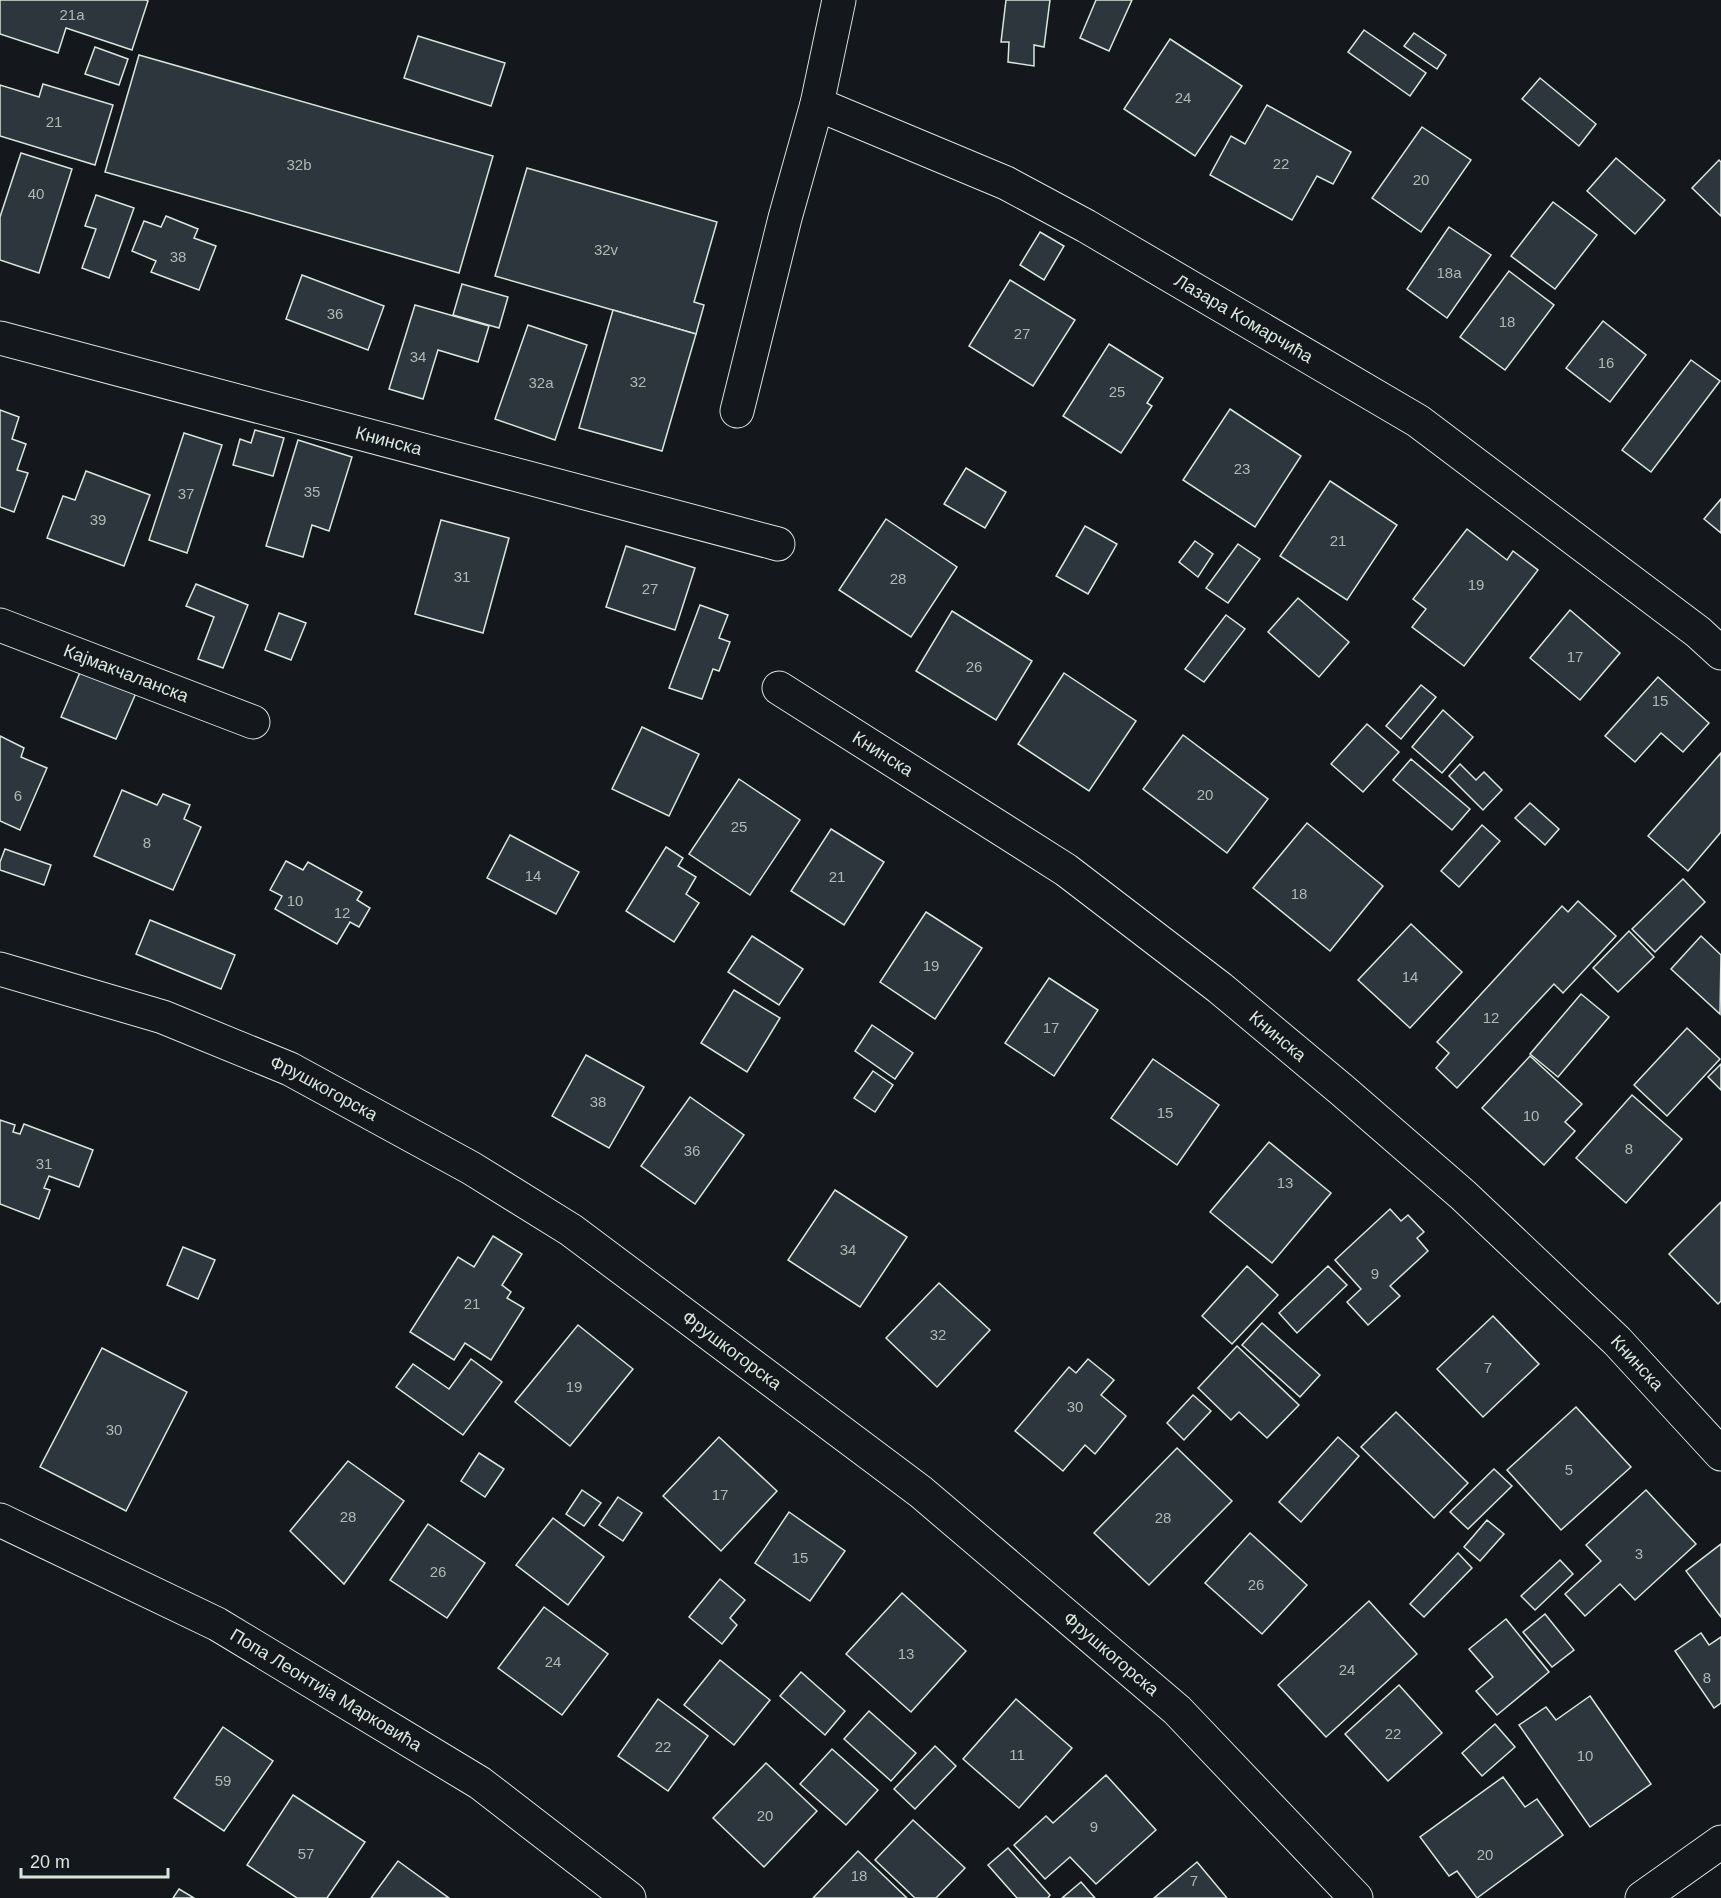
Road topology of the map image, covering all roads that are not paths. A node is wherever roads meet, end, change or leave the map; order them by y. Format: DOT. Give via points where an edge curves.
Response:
graph roads {
  1 [pos="839,0"];
  2 [pos="817,104"];
  3 [pos="0,338"];
  4 [pos="736,411"];
  5 [pos="778,544"];
  6 [pos="0,624"];
  7 [pos="1721,653"];
  8 [pos="780,688"];
  9 [pos="253,722"];
  10 [pos="0,969"];
  11 [pos="1721,1454"];
  12 [pos="0,1520"];
  13 [pos="1721,1842"];
  14 [pos="629,1898"];
  15 [pos="1356,1898"];
  16 [pos="1642,1898"];
  1 -- 2 [label="street"];
  2 -- 4 [label="street"];
  2 -- 7 [label="street, Лазара Комарчића" via="1006,183 1418,421"];
  3 -- 5 [label="street, Книнска"];
  6 -- 9 [label="street, Кајмакчаланска"];
  8 -- 11 [label="street, Книнска" via="1066,870 1220,988 1463,1195 1617,1341"];
  10 -- 15 [label="street, Фрушкогорска" via="163,1017 290,1069 471,1168 571,1230 921,1492 1168,1702"];
  12 -- 14 [label="street, Попа Леонтија Марковића" via="227,1630 480,1783"];
  13 -- 16 [label="street"];
}
